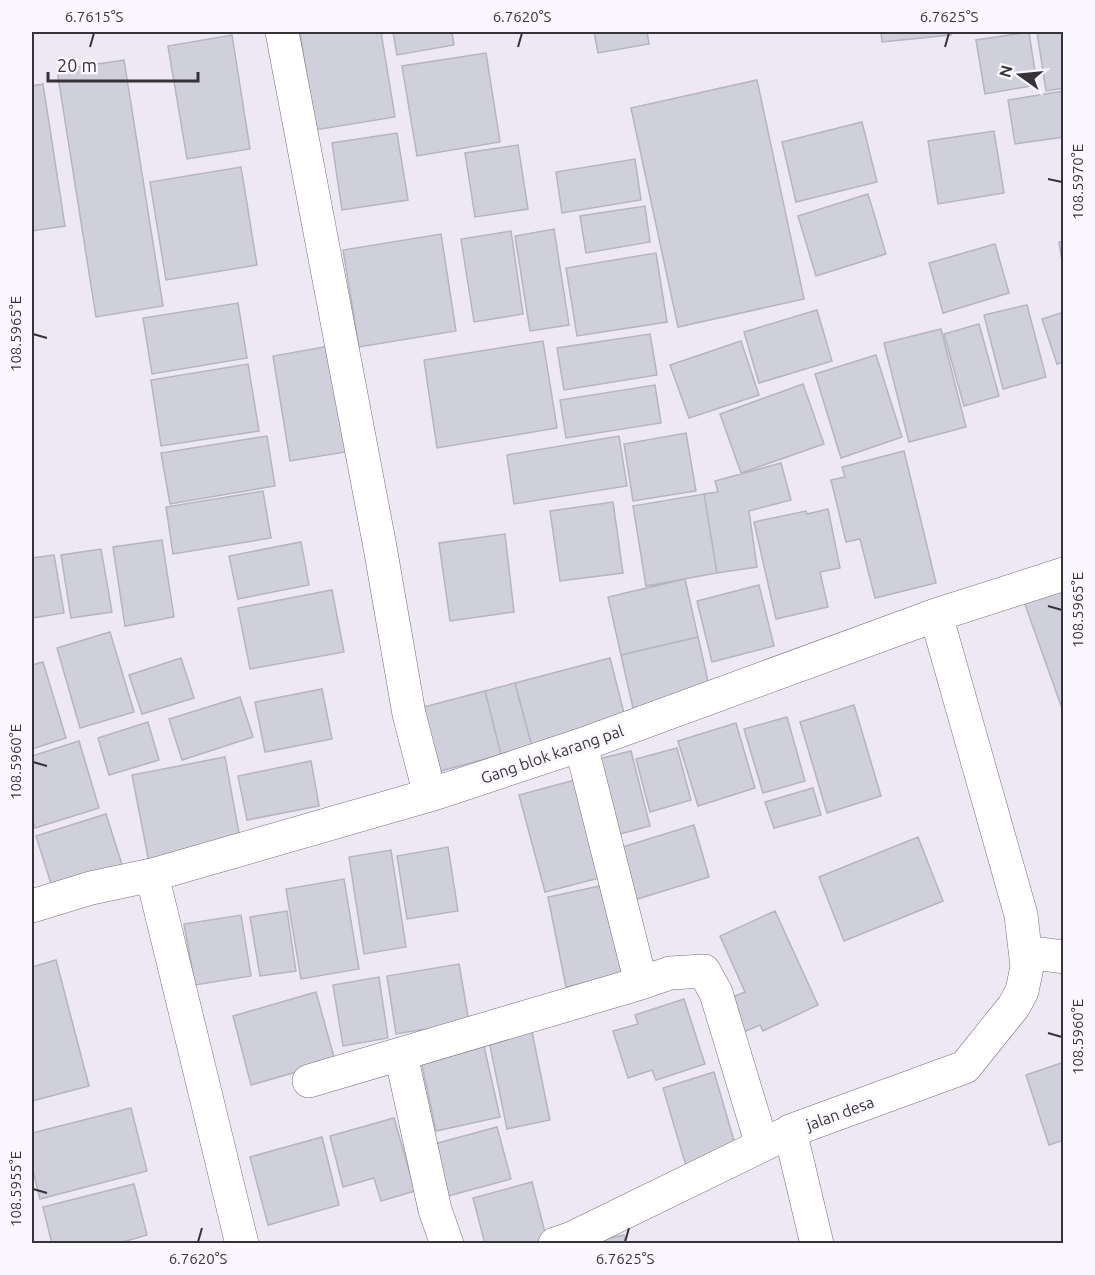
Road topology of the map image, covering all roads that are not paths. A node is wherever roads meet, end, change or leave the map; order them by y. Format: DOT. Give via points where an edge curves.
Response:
graph roads {
  1 [pos="282,32"];
  2 [pos="1064,574"];
  3 [pos="936,615"];
  4 [pos="580,745"];
  5 [pos="430,795"];
  6 [pos="152,875"];
  7 [pos="32,906"];
  8 [pos="1026,952"];
  9 [pos="1064,957"];
  10 [pos="641,983"];
  11 [pos="401,1055"];
  12 [pos="309,1081"];
  13 [pos="776,1138"];
  14 [pos="242,1244"];
  15 [pos="447,1244"];
  16 [pos="555,1244"];
  17 [pos="817,1244"];
  1 -- 5 [label="street" via="409,714"];
  2 -- 3 [label="street, Gang blok karang pal"];
  3 -- 4 [label="street, Gang blok karang pal"];
  3 -- 8 [label="street" via="1021,915"];
  4 -- 5 [label="street, Gang blok karang pal"];
  4 -- 10 [label="street"];
  5 -- 6 [label="street, Gang blok karang pal"];
  6 -- 7 [label="street, Gang blok karang pal"];
  6 -- 14 [label="street"];
  8 -- 9 [label="street"];
  8 -- 13 [label="street, jalan desa" via="1028,967 1022,991 965,1067"];
  10 -- 11 [label="street"];
  10 -- 13 [label="street" via="670,973 704,971"];
  11 -- 12 [label="street"];
  11 -- 15 [label="street" via="435,1210"];
  13 -- 16 [label="street"];
  13 -- 17 [label="street, jalan desa"];
}
